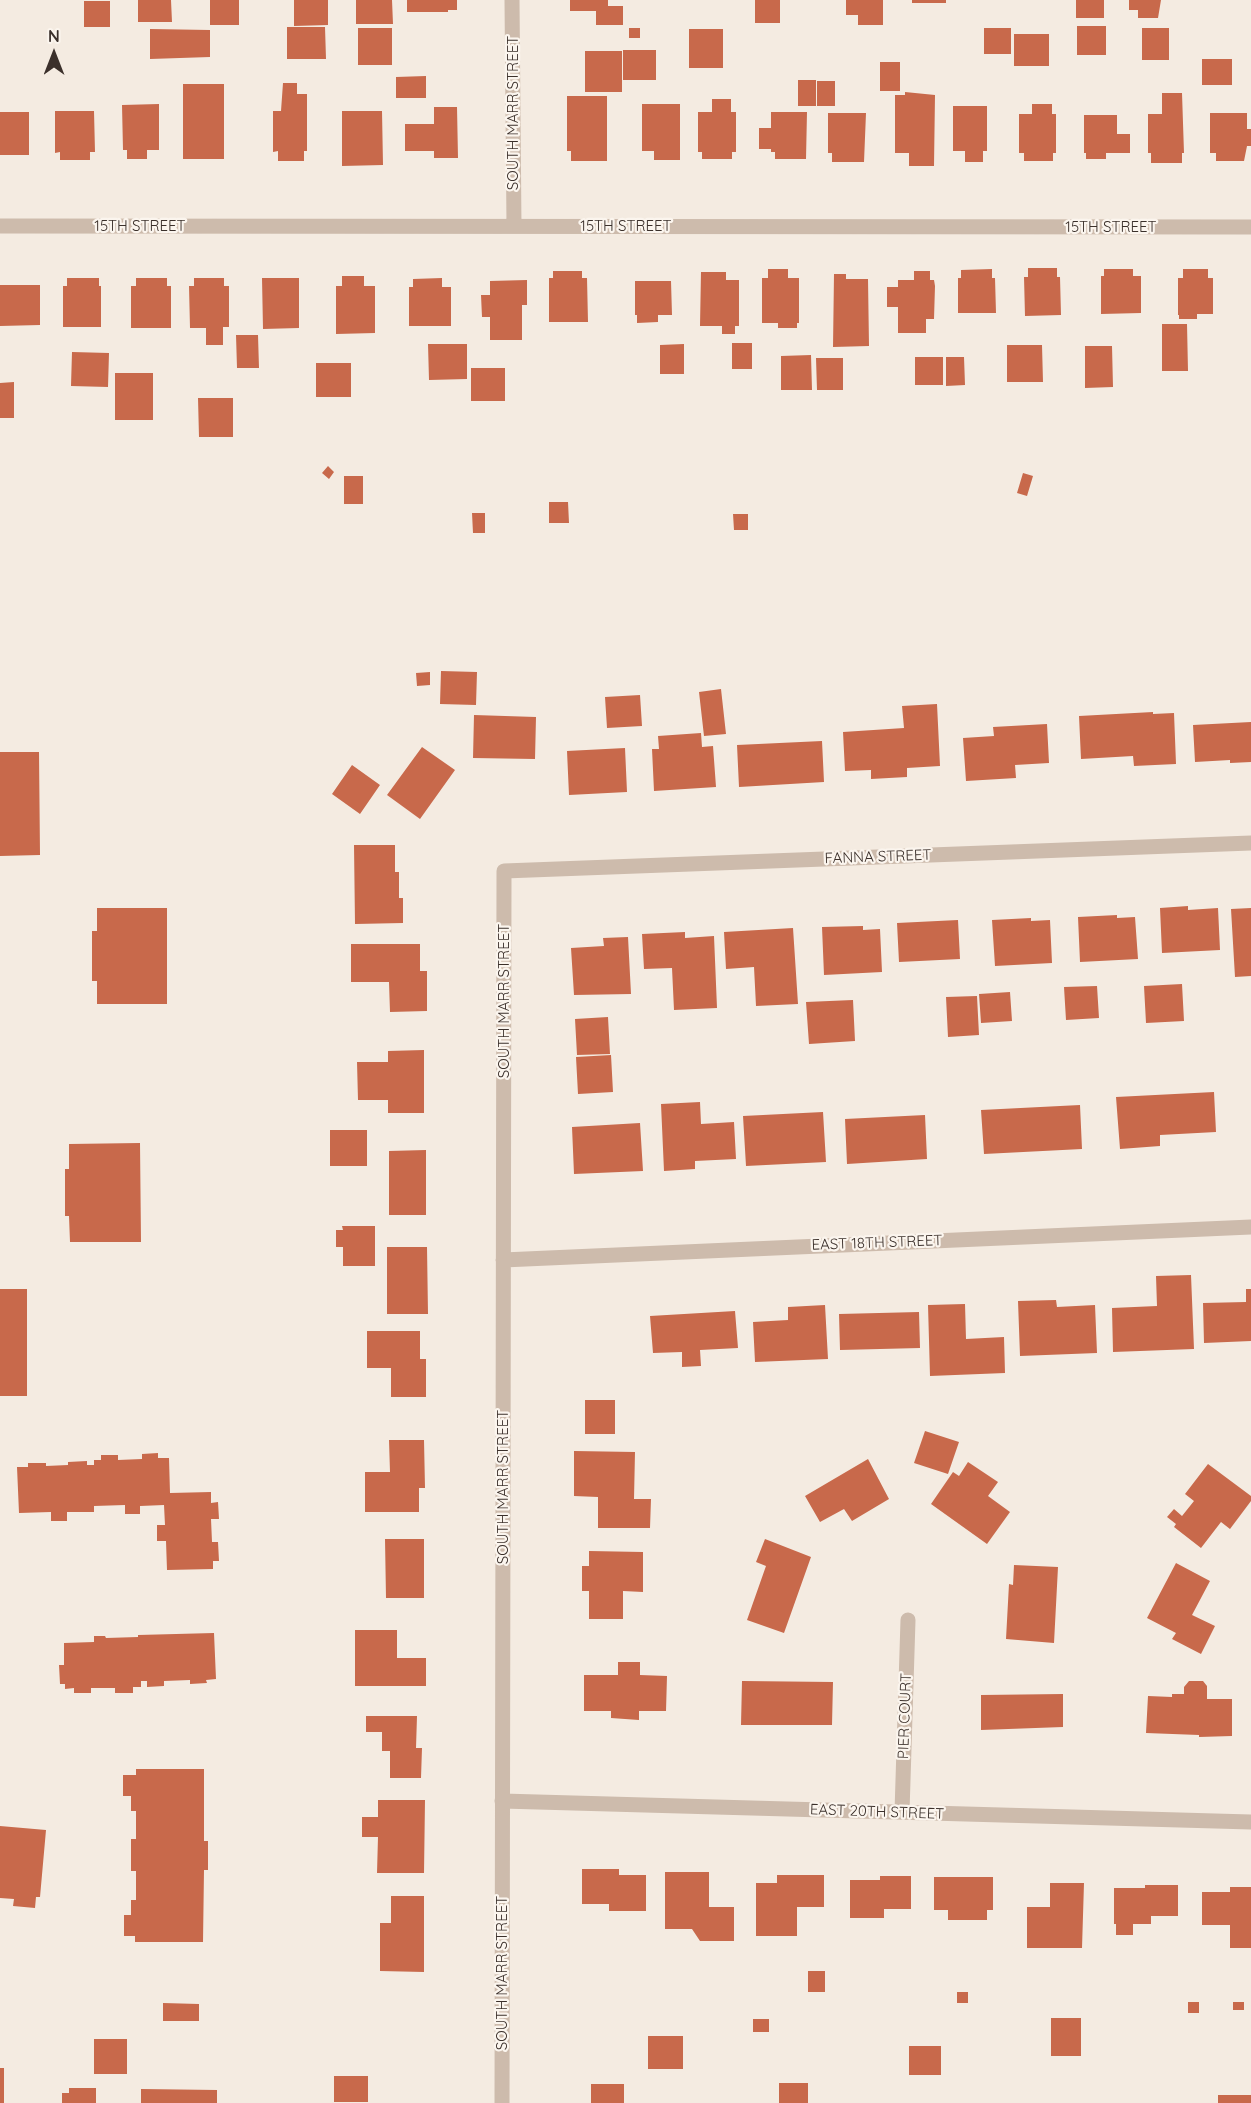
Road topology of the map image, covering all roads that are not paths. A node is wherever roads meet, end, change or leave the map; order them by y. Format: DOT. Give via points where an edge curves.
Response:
graph roads {
  1 [pos="512,0"];
  2 [pos="0,226"];
  3 [pos="514,226"];
  4 [pos="1251,227"];
  5 [pos="1251,843"];
  6 [pos="504,871"];
  7 [pos="1251,1227"];
  8 [pos="503,1260"];
  9 [pos="908,1620"];
  10 [pos="502,1801"];
  11 [pos="902,1812"];
  12 [pos="1251,1822"];
  13 [pos="502,2103"];
  1 -- 3 [label="street, SOUTH MARR STREET"];
  2 -- 3 [label="street, 15TH STREET"];
  3 -- 4 [label="street, 15TH STREET"];
  5 -- 6 [label="street, FANNA STREET"];
  6 -- 8 [label="street, SOUTH MARR STREET"];
  7 -- 8 [label="street, EAST 18TH STREET"];
  8 -- 10 [label="street, SOUTH MARR STREET"];
  9 -- 11 [label="street, PIER COURT"];
  10 -- 11 [label="street, EAST 20TH STREET"];
  10 -- 13 [label="street, SOUTH MARR STREET"];
  11 -- 12 [label="street, EAST 20TH STREET"];
}
